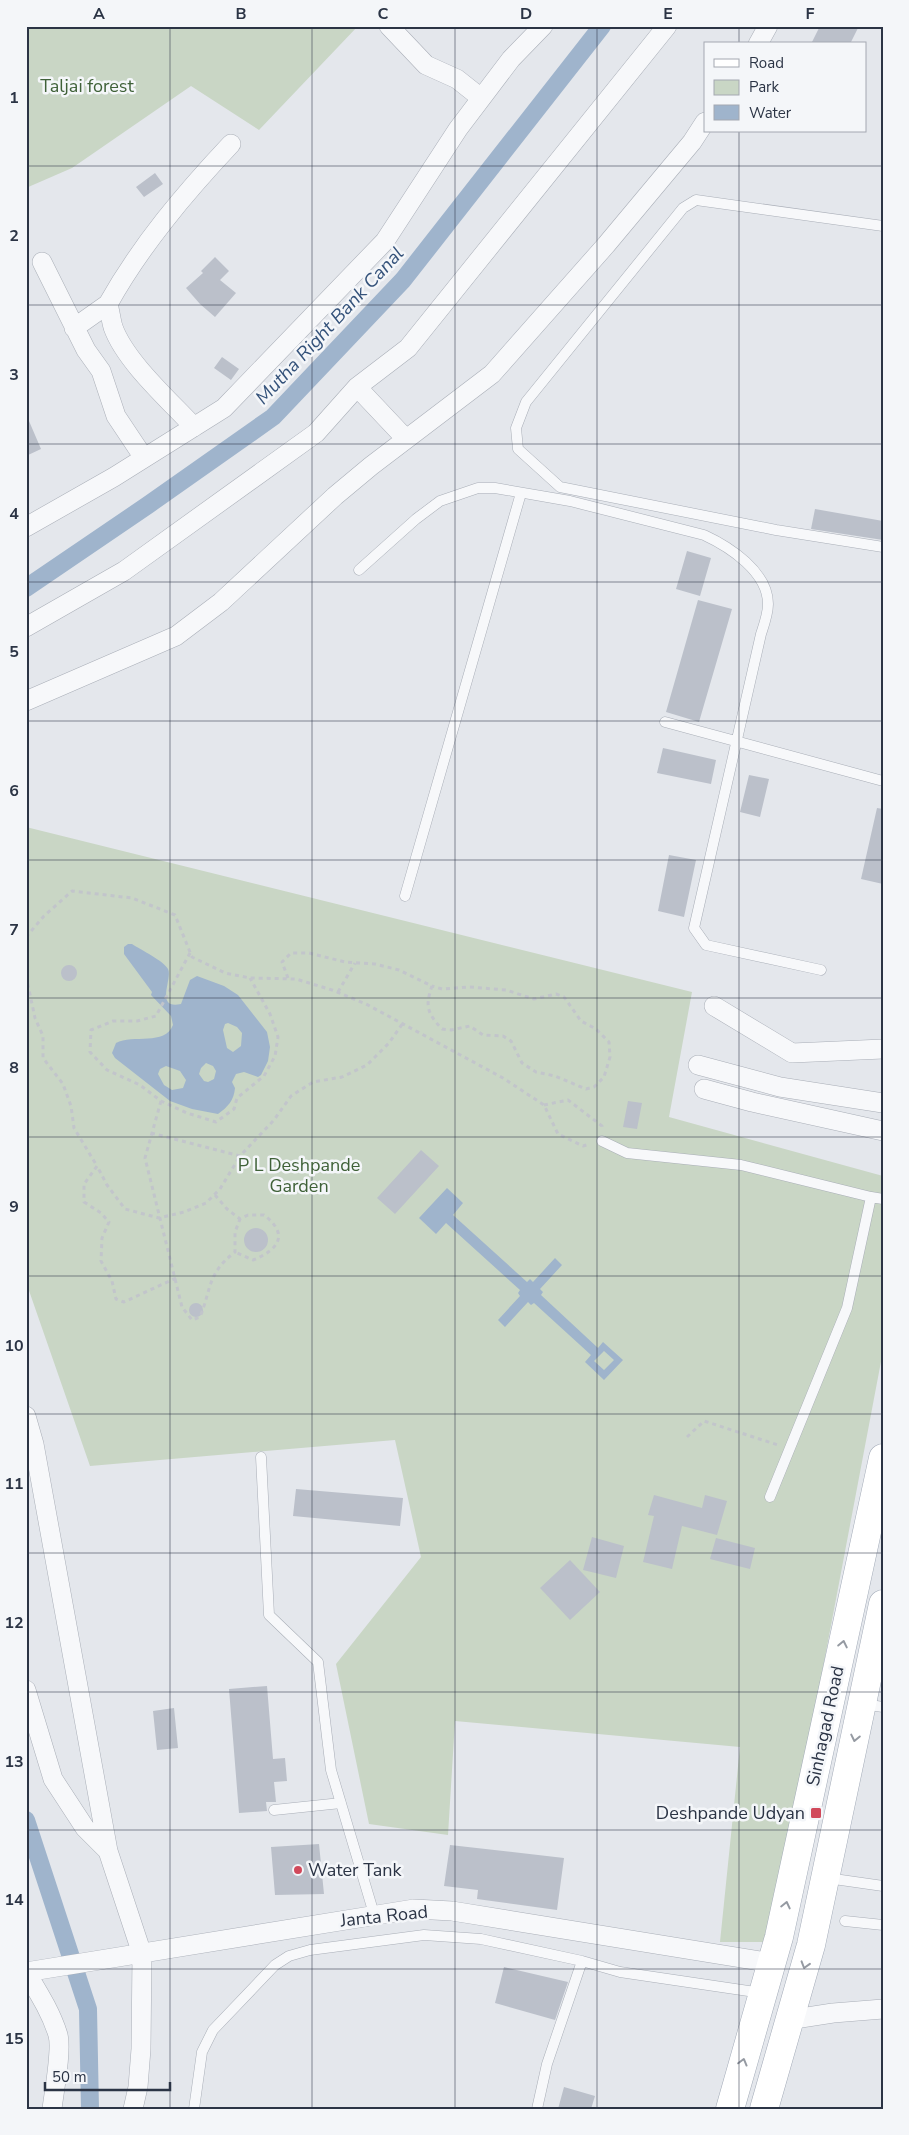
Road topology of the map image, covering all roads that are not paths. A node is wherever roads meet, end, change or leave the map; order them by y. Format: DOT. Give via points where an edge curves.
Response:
graph roads {
  1 [pos="389,26"];
  2 [pos="543,26"];
  3 [pos="667,26"];
  4 [pos="768,26"];
  5 [pos="759,42"];
  6 [pos="481,98"];
  7 [pos="704,124"];
  8 [pos="231,144"];
  9 [pos="883,226"];
  10 [pos="42,262"];
  11 [pos="108,304"];
  12 [pos="74,328"];
  13 [pos="357,388"];
  14 [pos="194,427"];
  15 [pos="406,438"];
  16 [pos="144,458"];
  17 [pos="521,493"];
  18 [pos="26,527"];
  19 [pos="883,547"];
  20 [pos="359,570"];
  21 [pos="26,627"];
  22 [pos="26,701"];
  23 [pos="665,722"];
  24 [pos="737,740"];
  25 [pos="883,781"];
  26 [pos="405,896"];
  27 [pos="821,970"];
  28 [pos="714,1006"];
  29 [pos="883,1049"];
  30 [pos="698,1065"];
  31 [pos="704,1089"];
  32 [pos="883,1103"];
  33 [pos="883,1131"];
  34 [pos="602,1141"];
  35 [pos="871,1196"];
  36 [pos="883,1199"];
  37 [pos="26,1416"];
  38 [pos="261,1457"];
  39 [pos="883,1458"];
  40 [pos="770,1498"];
  41 [pos="881,1617"];
  42 [pos="26,1690"];
  43 [pos="872,1705"];
  44 [pos="341,1803"];
  45 [pos="274,1810"];
  46 [pos="108,1851"];
  47 [pos="826,1878"];
  48 [pos="883,1886"];
  49 [pos="374,1914"];
  50 [pos="845,1921"];
  51 [pos="883,1925"];
  52 [pos="134,1955"];
  53 [pos="582,1962"];
  54 [pos="772,1963"];
  55 [pos="31,1971"];
  56 [pos="763,1993"];
  57 [pos="883,2009"];
  58 [pos="788,2020"];
  59 [pos="52,2109"];
  60 [pos="133,2109"];
  61 [pos="194,2109"];
  62 [pos="537,2109"];
  63 [pos="730,2109"];
  64 [pos="764,2109"];
  1 -- 6 [label="street" via="426,65 457,79"];
  2 -- 6 [label="street"];
  3 -- 13 [label="street" via="408,348"];
  4 -- 5 [label="street"];
  6 -- 14 [label="street" via="385,241 224,408"];
  7 -- 15 [label="street" via="606,245 492,374"];
  8 -- 11 [label="street" via="191,186 124,275"];
  9 -- 19 [label="lane" via="696,200 683,208 526,402 516,428 518,449 560,487 776,530"];
  10 -- 12 [label="street"];
  11 -- 12 [label="street"];
  11 -- 14 [label="street" via="113,327 123,345 147,377"];
  12 -- 16 [label="street" via="101,371 116,416"];
  13 -- 15 [label="street"];
  13 -- 21 [label="street" via="316,433 124,571"];
  14 -- 16 [label="street"];
  15 -- 22 [label="street" via="335,496 220,602 176,636"];
  16 -- 18 [label="street"];
  17 -- 20 [label="lane" via="478,488 440,501"];
  17 -- 24 [label="lane" via="570,501 704,535 739,555 759,578 768,603"];
  17 -- 26 [label="lane"];
  23 -- 24 [label="lane"];
  24 -- 25 [label="lane"];
  24 -- 27 [label="lane" via="694,928 706,945"];
  28 -- 29 [label="street" via="792,1053"];
  30 -- 32 [label="street" via="780,1087"];
  31 -- 33 [label="street"];
  34 -- 35 [label="lane" via="628,1153 740,1165"];
  35 -- 36 [label="lane"];
  35 -- 40 [label="lane" via="847,1308"];
  37 -- 46 [label="street" via="34,1444"];
  38 -- 44 [label="lane" via="269,1615 318,1662 331,1770"];
  54 -- 39 [label="main road, Sinhagad Road, one-way"];
  41 -- 43 [label="main road, Sinhagad Road"];
  42 -- 46 [label="street" via="53,1779 85,1828"];
  43 -- 47 [label="main road, Sinhagad Road, one-way"];
  44 -- 45 [label="lane"];
  44 -- 49 [label="lane"];
  46 -- 52 [label="street"];
  47 -- 48 [label="lane"];
  47 -- 58 [label="main road, Sinhagad Road, one-way" via="811,1945"];
  49 -- 52 [label="street, Janta Road"];
  49 -- 54 [label="street, Janta Road" via="414,1909 452,1911"];
  50 -- 51 [label="lane"];
  52 -- 55 [label="street, Janta Road"];
  52 -- 60 [label="street" via="141,2049"];
  53 -- 56 [label="lane" via="620,1972"];
  53 -- 61 [label="lane" via="481,1939 424,1935 310,1950 289,1956 275,1965 213,2030 202,2052"];
  53 -- 62 [label="lane" via="547,2064"];
  54 -- 56 [label="main road, Sinhagad Road"];
  55 -- 59 [label="street" via="58,2037"];
  63 -- 56 [label="main road, Sinhagad Road, one-way"];
  57 -- 58 [label="street"];
  58 -- 64 [label="main road, Sinhagad Road"];
}
